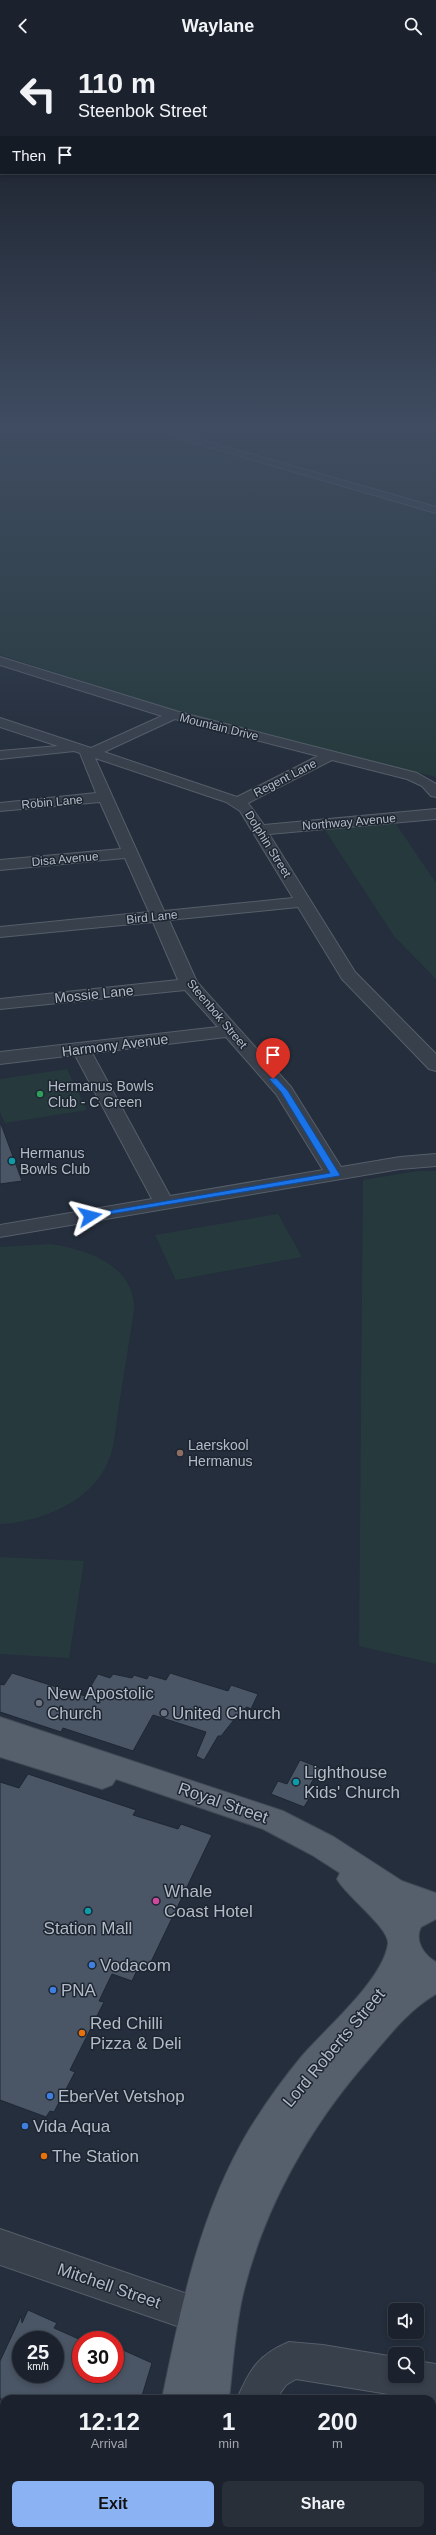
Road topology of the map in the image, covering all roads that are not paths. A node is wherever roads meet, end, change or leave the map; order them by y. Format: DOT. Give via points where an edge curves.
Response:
graph roads {
  1 [pos="0,661"];
  2 [pos="174,715"];
  3 [pos="0,722"];
  4 [pos="83,751"];
  5 [pos="0,755"];
  6 [pos="331,755"];
  7 [pos="124,764"];
  8 [pos="94,772"];
  9 [pos="436,793"];
  10 [pos="105,797"];
  11 [pos="238,802"];
  12 [pos="0,807"];
  13 [pos="436,814"];
  14 [pos="261,830"];
  15 [pos="130,853"];
  16 [pos="0,865"];
  17 [pos="303,902"];
  18 [pos="158,916"];
  19 [pos="0,932"];
  20 [pos="189,984"];
  21 [pos="0,1004"];
  22 [pos="231,1031"];
  23 [pos="81,1049"];
  24 [pos="0,1058"];
  25 [pos="436,1066"];
  26 [pos="436,1160"];
  27 [pos="336,1175"];
  28 [pos="164,1203"];
  29 [pos="0,1231"];
  30 [pos="0,1728"];
  31 [pos="0,1746"];
  32 [pos="435,1906"];
  33 [pos="403,1939"];
  34 [pos="436,1978"];
  35 [pos="0,2247"];
  36 [pos="208,2319"];
  37 [pos="388,2375"];
  38 [pos="424,2380"];
  39 [pos="436,2382"];
  40 [pos="182,2395"];
  41 [pos="210,2395"];
  42 [pos="258,2395"];
  1 -- 2 [label="street, Mountain Drive"];
  2 -- 4 [label="street"];
  2 -- 6 [label="street, Mountain Drive"];
  3 -- 4 [label="street, Dolphin Street"];
  4 -- 5 [label="street"];
  4 -- 7 [label="street, Dolphin Street"];
  4 -- 8 [label="street, Steenbok Street"];
  6 -- 9 [label="street, Mountain Drive" via="412,776 428,783"];
  6 -- 11 [label="street, Regent Lane"];
  7 -- 8 [label="street"];
  7 -- 11 [label="street, Dolphin Street"];
  8 -- 10 [label="street, Steenbok Street"];
  10 -- 12 [label="street, Robin Lane"];
  10 -- 15 [label="street, Steenbok Street"];
  11 -- 14 [label="street, Dolphin Street" via="249,811"];
  13 -- 14 [label="street, Northway Avenue"];
  14 -- 17 [label="street, Dolphin Street"];
  15 -- 16 [label="street, Disa Avenue"];
  15 -- 18 [label="street, Steenbok Street"];
  17 -- 18 [label="street, Bird Lane"];
  17 -- 25 [label="street, Dolphin Street" via="348,975"];
  18 -- 19 [label="street, Bird Lane"];
  18 -- 20 [label="street, Steenbok Street"];
  20 -- 21 [label="street, Mossie Lane"];
  20 -- 22 [label="street, Steenbok Street"];
  22 -- 23 [label="street, Harmony Avenue"];
  22 -- 27 [label="street, Steenbok Street" via="284,1091"];
  23 -- 24 [label="street, Harmony Avenue"];
  23 -- 28 [label="street"];
  26 -- 27 [label="street" via="400,1163"];
  27 -- 28 [label="street"];
  28 -- 29 [label="street"];
  30 -- 32 [label="main road, Royal Street" via="273,1820 323,1846 391,1890"];
  31 -- 33 [label="main road, Royal Street" via="235,1818 295,1843 361,1886 390,1914"];
  32 -- 33 [label="main road, Lord Roberts Street" via="419,1912 412,1918"];
  33 -- 34 [label="main road, Lord Roberts Street" via="413,1964"];
  33 -- 36 [label="main road, Lord Roberts Street" via="390,1981 379,1997 321,2058 293,2093 261,2141 227,2218"];
  34 -- 36 [label="main road, Lord Roberts Street" via="410,1993 360,2044 336,2073 292,2136 242,2241 226,2293"];
  35 -- 36 [label="street, Mitchell Street"];
  36 -- 40 [label="main road, Lord Roberts Street"];
  36 -- 41 [label="main road, Lord Roberts Street"];
  37 -- 42 [label="street" via="291,2360 266,2379"];
  38 -- 39 [label="street"];
}
